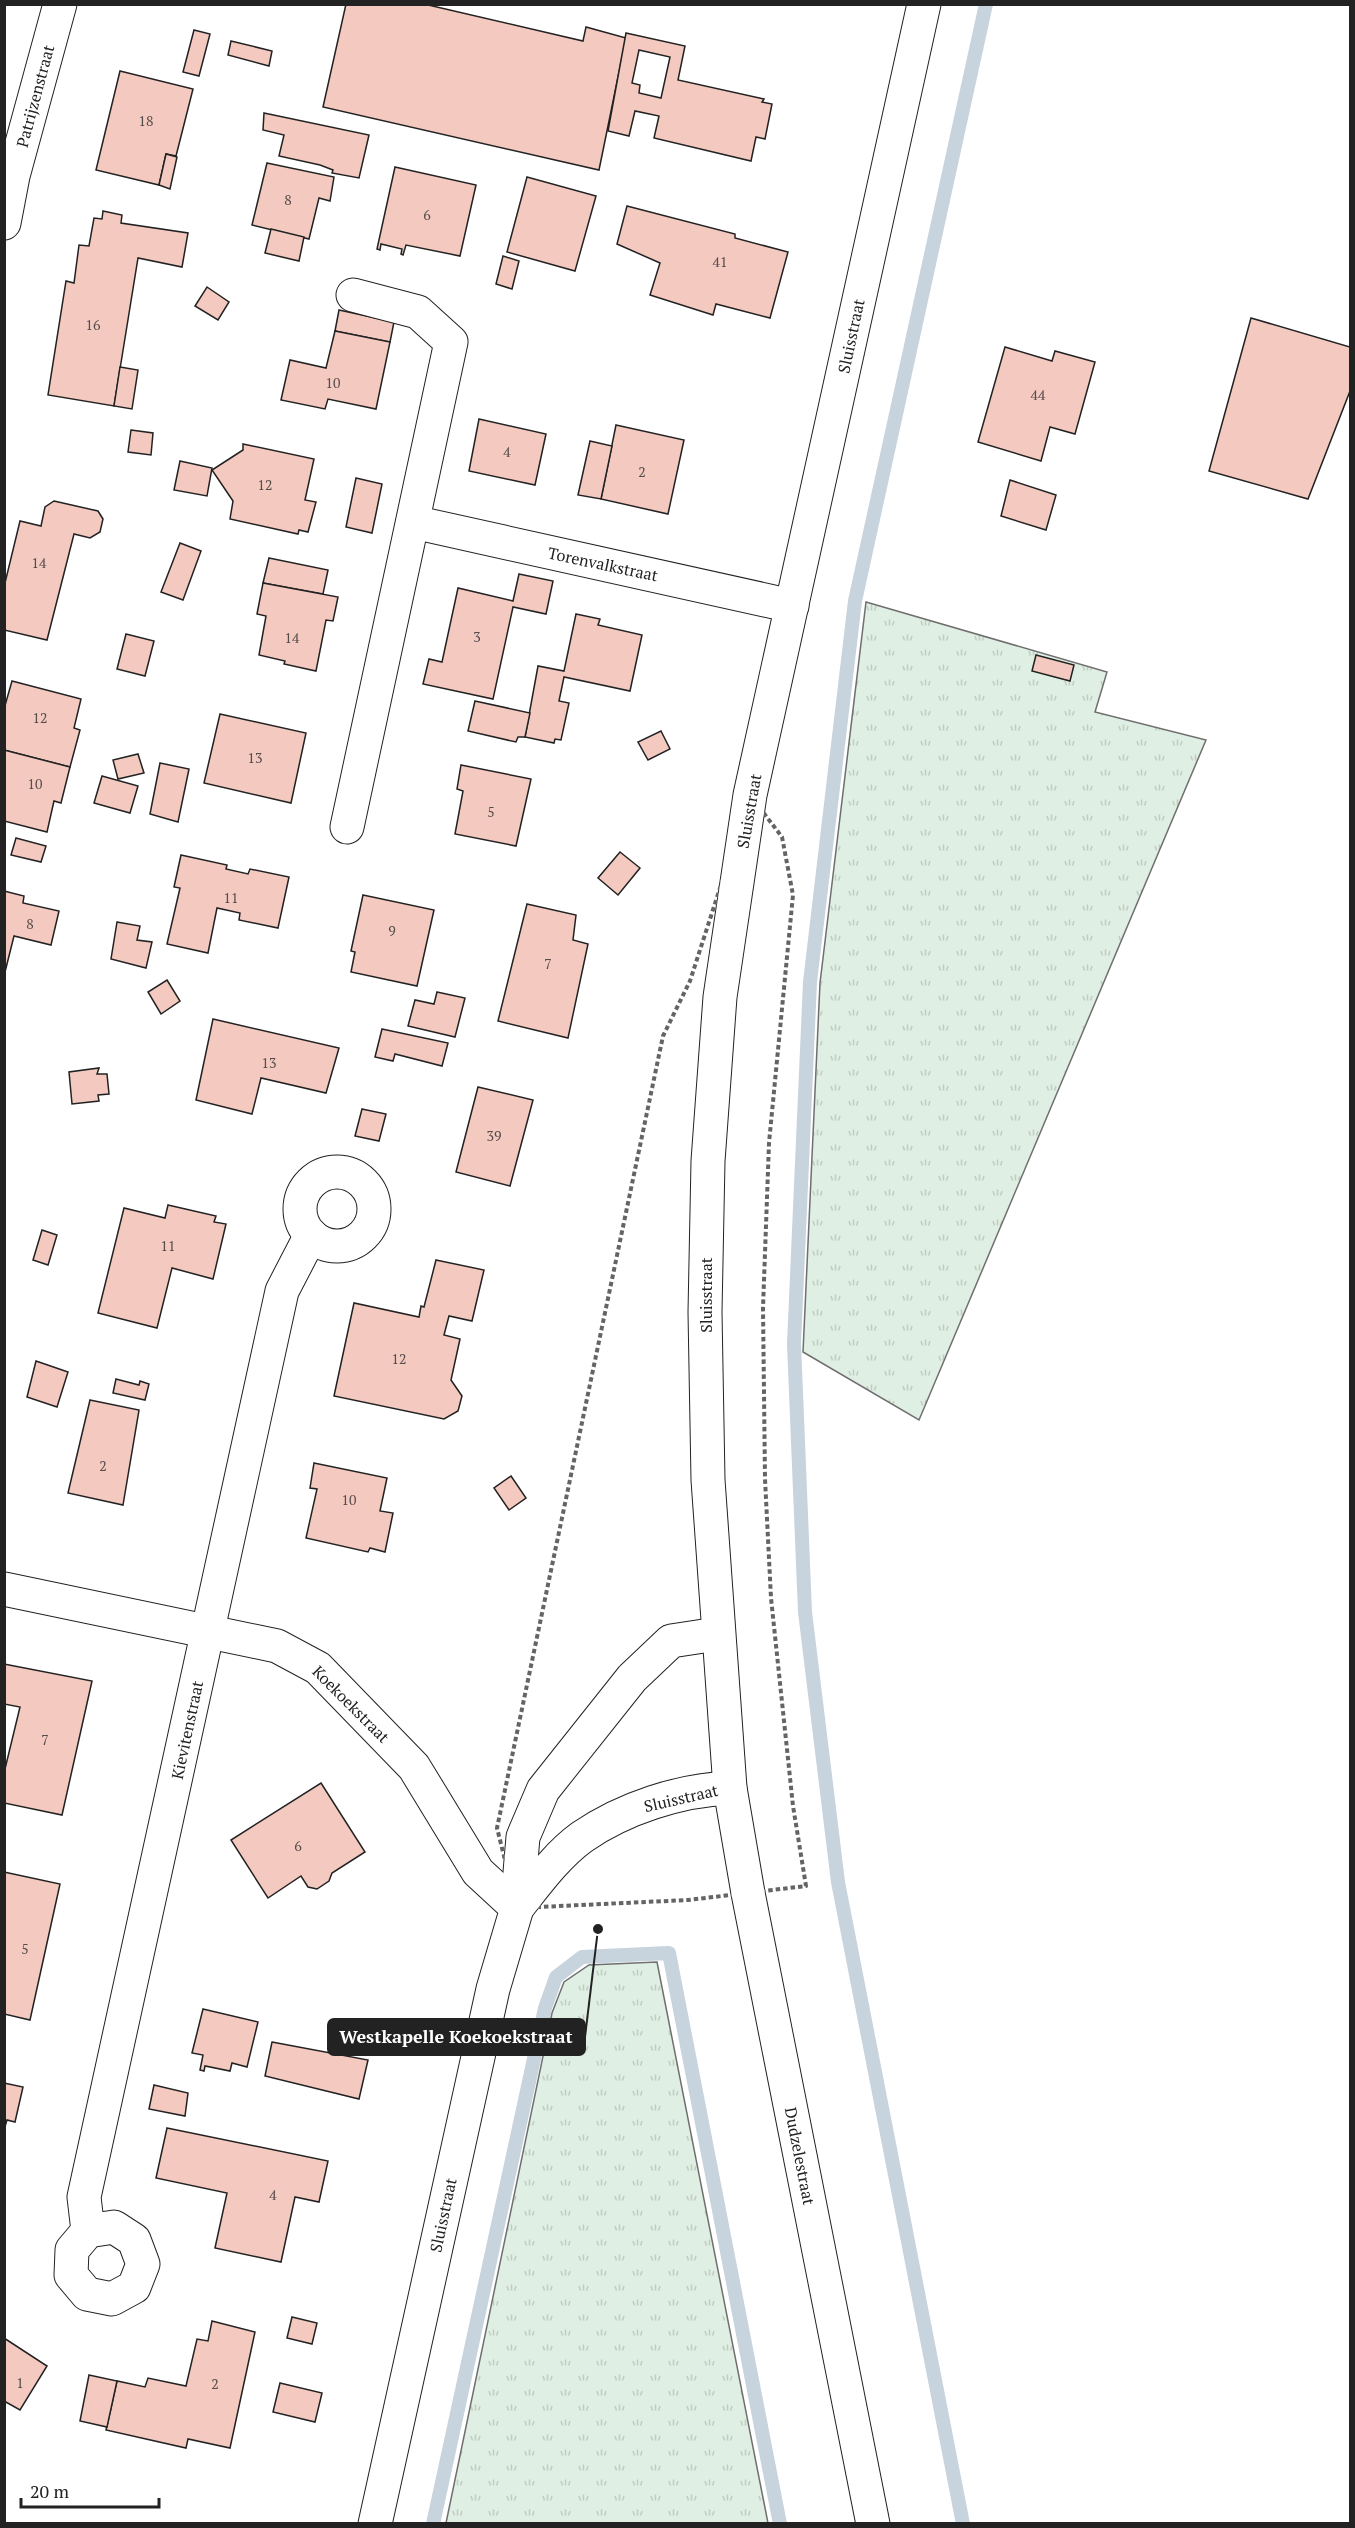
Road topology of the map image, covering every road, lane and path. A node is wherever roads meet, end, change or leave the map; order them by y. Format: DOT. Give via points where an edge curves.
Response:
graph roads {
  1 [pos="60,4"];
  2 [pos="924,4"];
  3 [pos="4,223"];
  4 [pos="353,295"];
  5 [pos="413,522"];
  6 [pos="792,606"];
  7 [pos="750,795"];
  8 [pos="347,827"];
  9 [pos="311,1235"];
  10 [pos="4,1589"];
  11 [pos="208,1632"];
  12 [pos="717,1634"];
  13 [pos="730,1788"];
  14 [pos="748,1893"];
  15 [pos="517,1908"];
  16 [pos="88,2230"];
  17 [pos="375,2523"];
  18 [pos="873,2523"];
  1 -- 3 [label="street, Patrijzenstraat"];
  2 -- 6 [label="street, Sluisstraat"];
  4 -- 5 [label="street" via="418,312 451,342"];
  5 -- 6 [label="street, Torenvalkstraat"];
  5 -- 8 [label="street"];
  6 -- 7 [label="street, Sluisstraat"];
  7 -- 12 [label="street, Sluisstraat" via="720,997 708,1161 708,1480"];
  7 -- 14 [label="path" via="782,837 793,895 770,1143 763,1308 765,1479 772,1609 793,1806 806,1886"];
  7 -- 15 [label="path" via="690,981 663,1036 497,1828"];
  9 -- 11 [label="street, Kievitenstraat" via="282,1292"];
  10 -- 11 [label="street, Koekoekstraat"];
  11 -- 15 [label="street, Koekoekstraat" via="277,1646 318,1668 414,1767 478,1872"];
  11 -- 16 [label="street, Kievitenstraat" via="84,2197"];
  12 -- 13 [label="street, Sluisstraat"];
  12 -- 15 [label="street, Sluisstraat" via="671,1641 632,1678 543,1790 523,1837"];
  13 -- 14 [label="street, Dudzelestraat"];
  13 -- 15 [label="street, Sluisstraat" via="707,1789 624,1812 581,1838 544,1874"];
  14 -- 15 [label="path" via="688,1900"];
  14 -- 18 [label="street, Dudzelestraat"];
  15 -- 17 [label="street, Sluisstraat" via="493,1989"];
}
